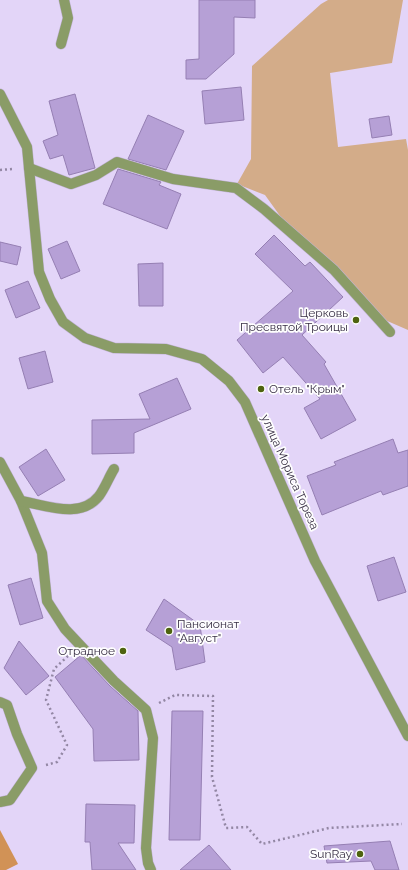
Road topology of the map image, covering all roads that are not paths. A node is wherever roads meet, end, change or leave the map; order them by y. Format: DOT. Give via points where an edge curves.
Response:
graph roads {
  1 [pos="64,0"];
  2 [pos="61,44"];
  3 [pos="0,94"];
  4 [pos="29,168"];
  5 [pos="390,332"];
  6 [pos="0,462"];
  7 [pos="114,469"];
  8 [pos="21,501"];
  9 [pos="0,702"];
  10 [pos="408,736"];
  11 [pos="0,802"];
  12 [pos="151,870"];
  1 -- 2 [label="street" via="68,18"];
  3 -- 4 [label="street" via="26,147"];
  4 -- 5 [label="street" via="71,184 96,176 117,162 173,179 236,188 334,270"];
  4 -- 10 [label="street, улица Мориса Тореза" via="39,272 63,322 85,338 114,348 166,349 202,360 229,381 245,402 315,561"];
  6 -- 8 [label="street"];
  7 -- 8 [label="street" via="100,496 89,505 76,509 59,509"];
  8 -- 12 [label="street" via="42,553 47,601 65,629 80,646 146,710 153,738 146,848"];
  9 -- 11 [label="street" via="7,705 32,768 10,800"];
}
